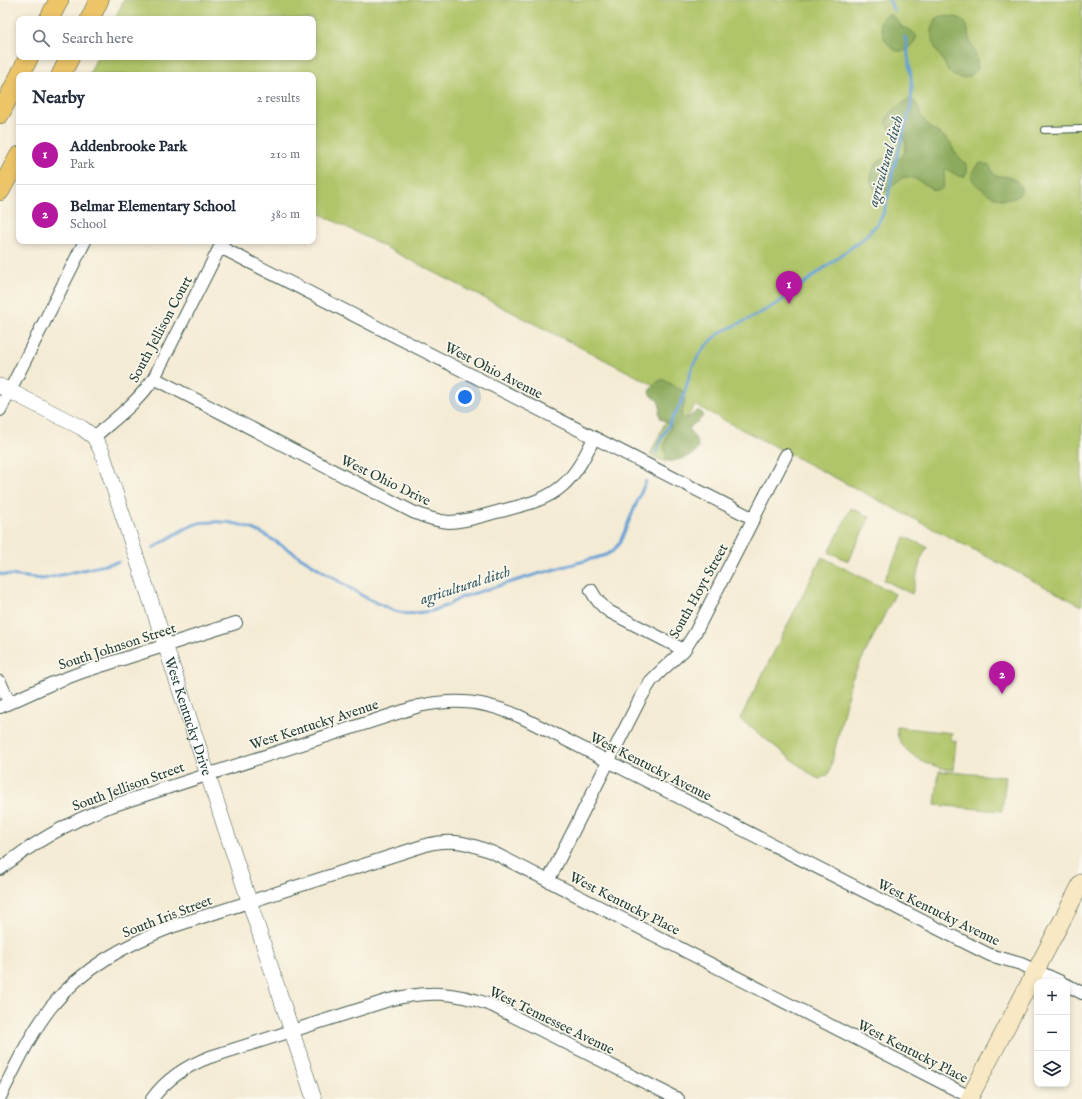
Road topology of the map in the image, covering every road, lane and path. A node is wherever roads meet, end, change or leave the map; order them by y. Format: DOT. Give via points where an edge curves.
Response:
graph roads {
  1 [pos="59,0"];
  2 [pos="99,0"];
  3 [pos="51,16"];
  4 [pos="91,16"];
  5 [pos="28,60"];
  6 [pos="68,60"];
  7 [pos="22,72"];
  8 [pos="62,72"];
  9 [pos="16,84"];
  10 [pos="0,114"];
  11 [pos="1082,129"];
  12 [pos="1044,130"];
  13 [pos="16,162"];
  14 [pos="0,191"];
  15 [pos="83,244"];
  16 [pos="222,244"];
  17 [pos="154,378"];
  18 [pos="5,388"];
  19 [pos="0,410"];
  20 [pos="94,437"];
  21 [pos="594,438"];
  22 [pos="786,456"];
  23 [pos="754,519"];
  24 [pos="591,590"];
  25 [pos="236,623"];
  26 [pos="166,646"];
  27 [pos="684,650"];
  28 [pos="0,682"];
  29 [pos="5,705"];
  30 [pos="609,761"];
  31 [pos="208,774"];
  32 [pos="0,869"];
  33 [pos="548,881"];
  34 [pos="1082,882"];
  35 [pos="249,902"];
  36 [pos="1036,971"];
  37 [pos="1053,979"];
  38 [pos="1070,987"];
  39 [pos="1082,993"];
  40 [pos="291,1032"];
  41 [pos="0,1097"];
  42 [pos="970,1098"];
  43 [pos="152,1099"];
  44 [pos="314,1099"];
  45 [pos="678,1099"];
  1 -- 3 [label="main road"];
  2 -- 4 [label="main road"];
  5 -- 7 [label="main road"];
  6 -- 8 [label="main road"];
  9 -- 10 [label="main road"];
  11 -- 12 [label="lane"];
  13 -- 14 [label="main road"];
  15 -- 18 [label="street"];
  16 -- 17 [label="street, South Jellison Court"];
  16 -- 21 [label="street, West Ohio Avenue"];
  17 -- 20 [label="street, South Jellison Court" via="138,398"];
  17 -- 21 [label="street, West Ohio Drive" via="414,512 443,521 470,520 527,504 552,493 577,469"];
  18 -- 19 [label="street"];
  18 -- 20 [label="street, West Kentucky Drive" via="76,424"];
  20 -- 26 [label="street, West Kentucky Drive" via="105,460"];
  21 -- 23 [label="street, West Ohio Avenue"];
  22 -- 23 [label="street, South Hoyt Street"];
  23 -- 27 [label="street, South Hoyt Street" via="700,625"];
  24 -- 27 [label="street" via="599,604 610,612"];
  25 -- 26 [label="street, South Johnson Street"];
  26 -- 29 [label="street, South Johnson Street" via="68,677"];
  26 -- 31 [label="street, West Kentucky Drive"];
  27 -- 30 [label="street, South Hoyt Street" via="647,686"];
  28 -- 29 [label="street, South Johnson Street"];
  30 -- 31 [label="street, West Kentucky Avenue" via="521,716 488,705 449,701 419,706"];
  30 -- 33 [label="street, South Hoyt Street"];
  30 -- 36 [label="street, West Kentucky Avenue" via="990,955"];
  31 -- 32 [label="street, South Jellison Street" via="77,820 26,849"];
  31 -- 35 [label="street, West Kentucky Drive"];
  33 -- 35 [label="street, West Kentucky Place" via="479,847 462,842 442,842"];
  33 -- 42 [label="street, West Kentucky Place"];
  34 -- 36 [label="main road"];
  35 -- 40 [label="street, West Kentucky Drive"];
  35 -- 41 [label="street, South Iris Street" via="156,933 120,949 90,970 62,995 42,1020"];
  36 -- 37 [label="street, West Kentucky Avenue"];
  36 -- 42 [label="main road"];
  38 -- 39 [label="street"];
  40 -- 43 [label="street, West Tennessee Avenue" via="197,1062 174,1075"];
  40 -- 44 [label="street, West Kentucky Drive"];
  40 -- 45 [label="street, West Tennessee Avenue" via="402,997 424,993 457,995 504,1011"];
}
